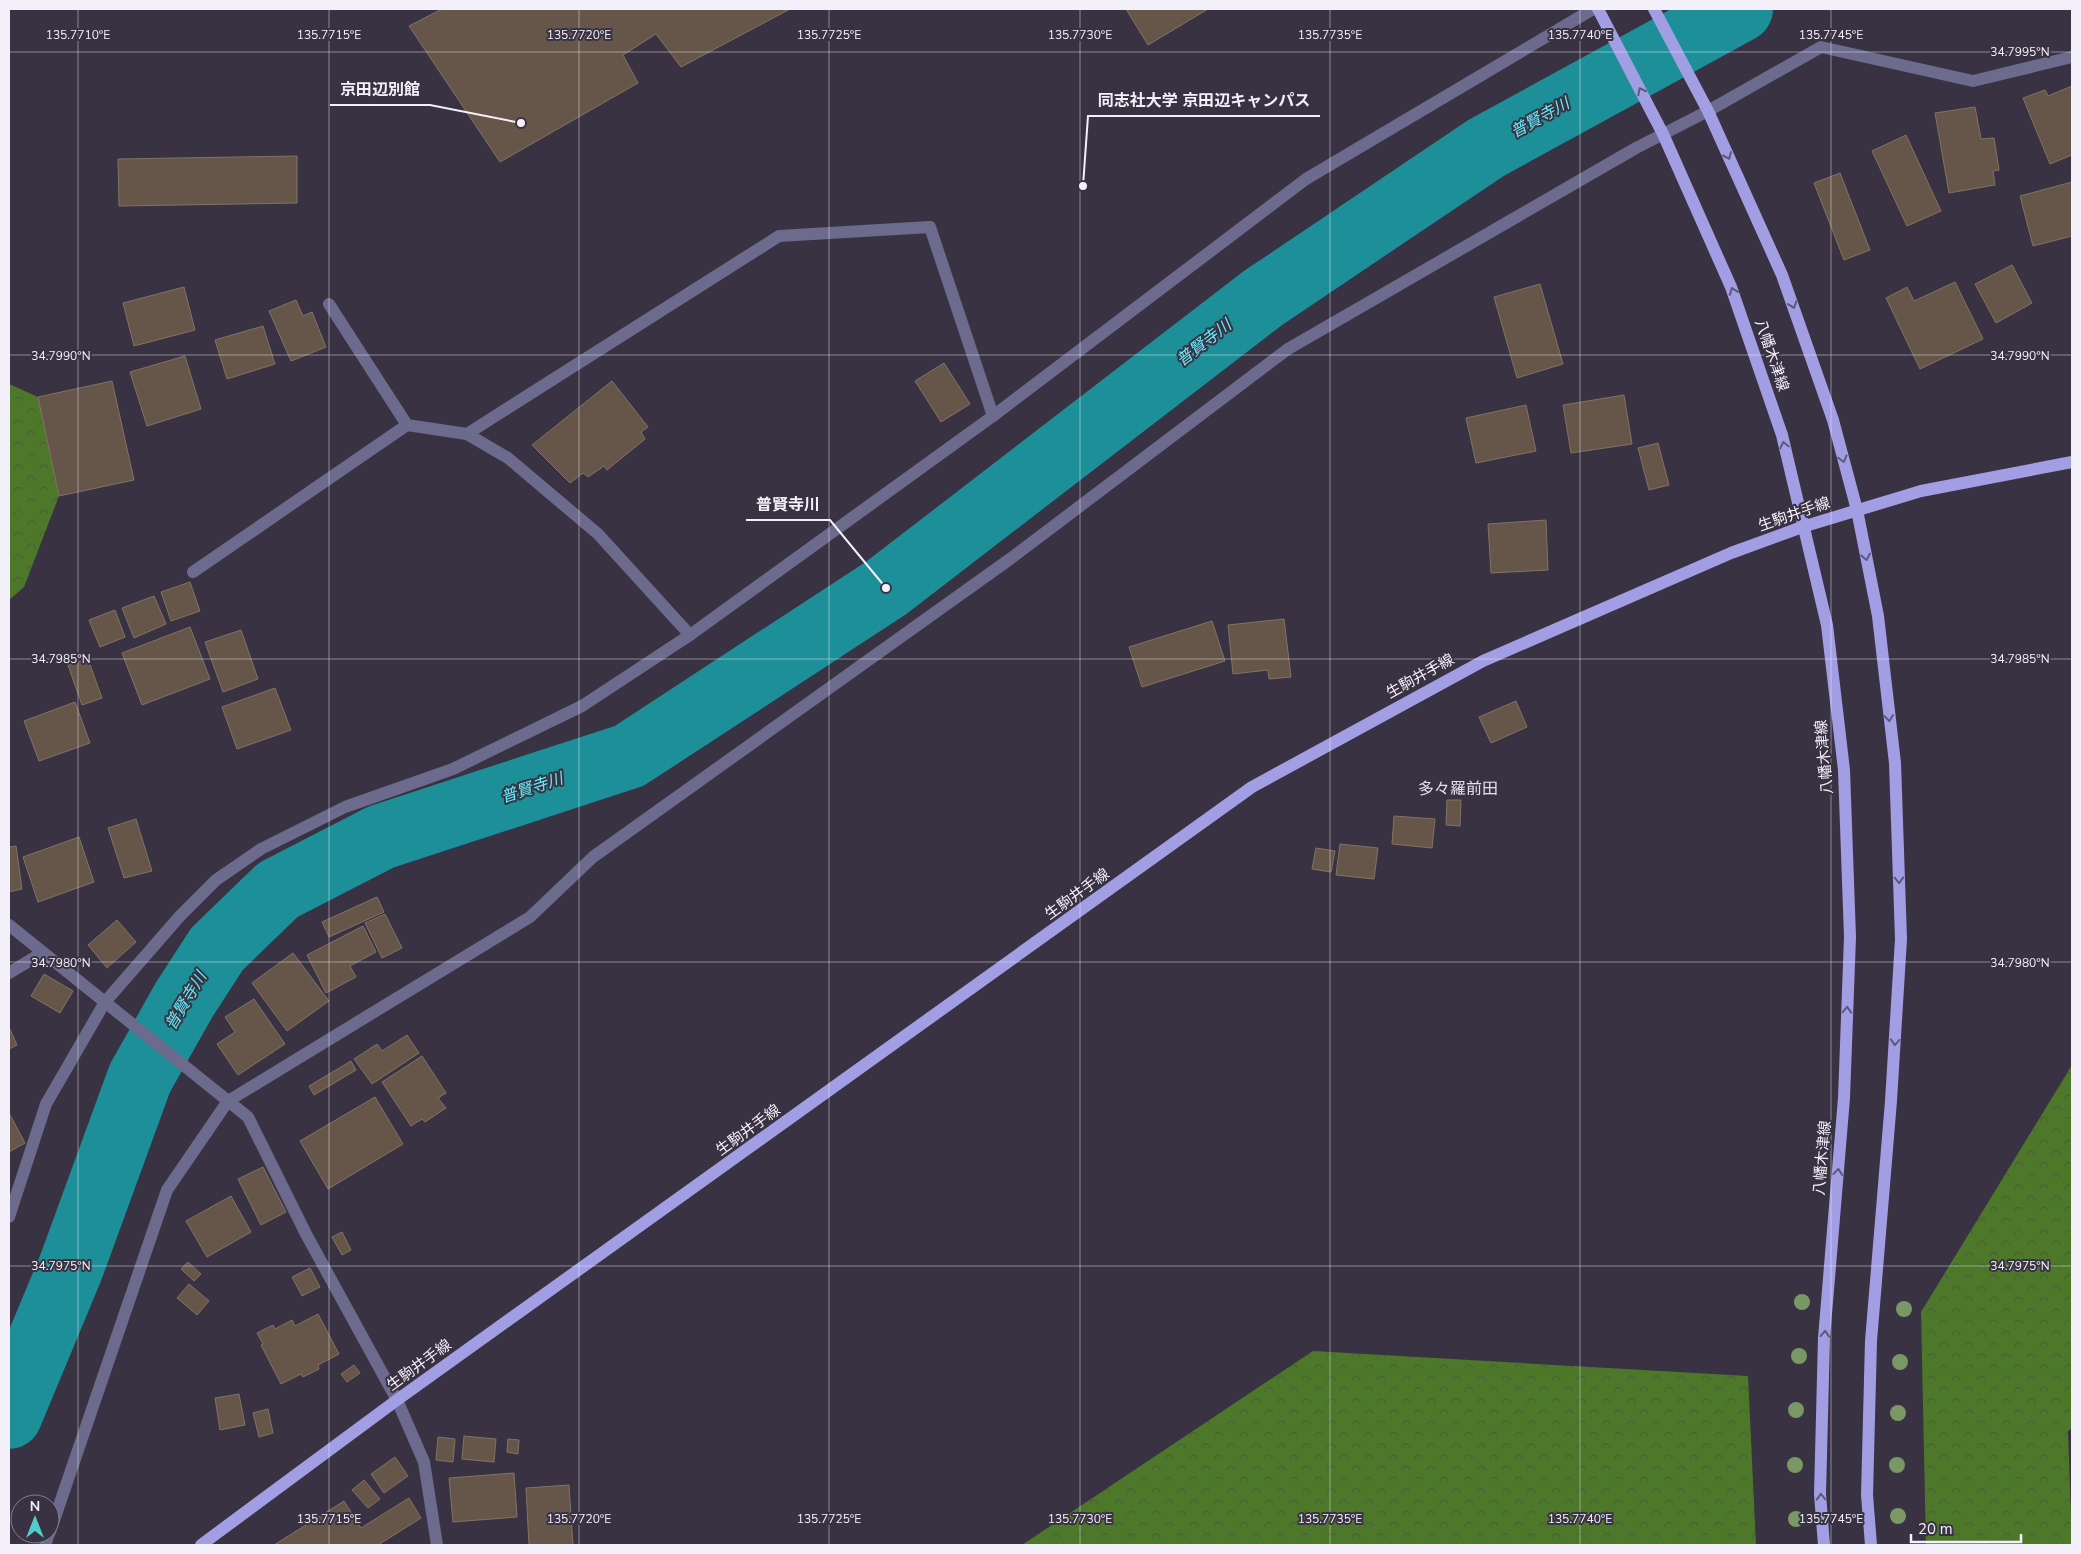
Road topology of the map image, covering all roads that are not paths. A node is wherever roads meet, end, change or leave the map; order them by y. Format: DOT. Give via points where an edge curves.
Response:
graph roads {
  1 [pos="1593,9"];
  2 [pos="1598,9"];
  3 [pos="1654,9"];
  4 [pos="2072,57"];
  5 [pos="1708,111"];
  6 [pos="1663,134"];
  7 [pos="329,304"];
  8 [pos="992,416"];
  9 [pos="407,424"];
  10 [pos="467,434"];
  11 [pos="2072,462"];
  12 [pos="1856,510"];
  13 [pos="1802,527"];
  14 [pos="193,572"];
  15 [pos="690,635"];
  16 [pos="9,926"];
  17 [pos="42,952"];
  18 [pos="9,973"];
  19 [pos="105,1002"];
  20 [pos="228,1101"];
  21 [pos="9,1216"];
  22 [pos="397,1400"];
  23 [pos="60,1503"];
  24 [pos="201,1545"];
  25 [pos="438,1545"];
  26 [pos="1824,1545"];
  27 [pos="1871,1545"];
  1 -- 8 [label="street" via="1306,179"];
  6 -- 2 [label="main road, 八幡木津線, one-way"];
  3 -- 5 [label="main road"];
  4 -- 5 [label="street" via="1973,81 1821,47"];
  5 -- 6 [label="street"];
  5 -- 12 [label="main road, one-way" via="1782,275 1832,420"];
  13 -- 6 [label="main road, 八幡木津線, one-way" via="1782,435 1731,287"];
  6 -- 20 [label="street" via="1288,349 1010,559 593,857 530,917"];
  7 -- 9 [label="street"];
  8 -- 10 [label="street" via="930,227 779,236"];
  8 -- 15 [label="street"];
  9 -- 10 [label="street"];
  9 -- 14 [label="street"];
  10 -- 15 [label="street" via="508,458 598,534"];
  11 -- 12 [label="main road, 生駒井手線" via="1921,491"];
  12 -- 13 [label="main road, 生駒井手線"];
  12 -- 27 [label="main road, one-way" via="1878,616 1895,763 1901,938 1871,1341 1867,1495"];
  13 -- 22 [label="main road, 生駒井手線" via="1731,553 1483,661 1252,787"];
  26 -- 13 [label="main road, 八幡木津線, one-way" via="1820,1494 1824,1338 1844,1098 1850,937 1842,760 1826,625"];
  15 -- 19 [label="street" via="582,706 453,769 345,807 261,849 216,880"];
  16 -- 17 [label="street"];
  17 -- 18 [label="street"];
  17 -- 19 [label="street"];
  19 -- 20 [label="street"];
  19 -- 21 [label="street" via="46,1104"];
  20 -- 22 [label="street" via="248,1117 306,1234"];
  20 -- 23 [label="street" via="166,1190"];
  22 -- 24 [label="main road, 生駒井手線"];
  22 -- 25 [label="street" via="424,1462"];
}
